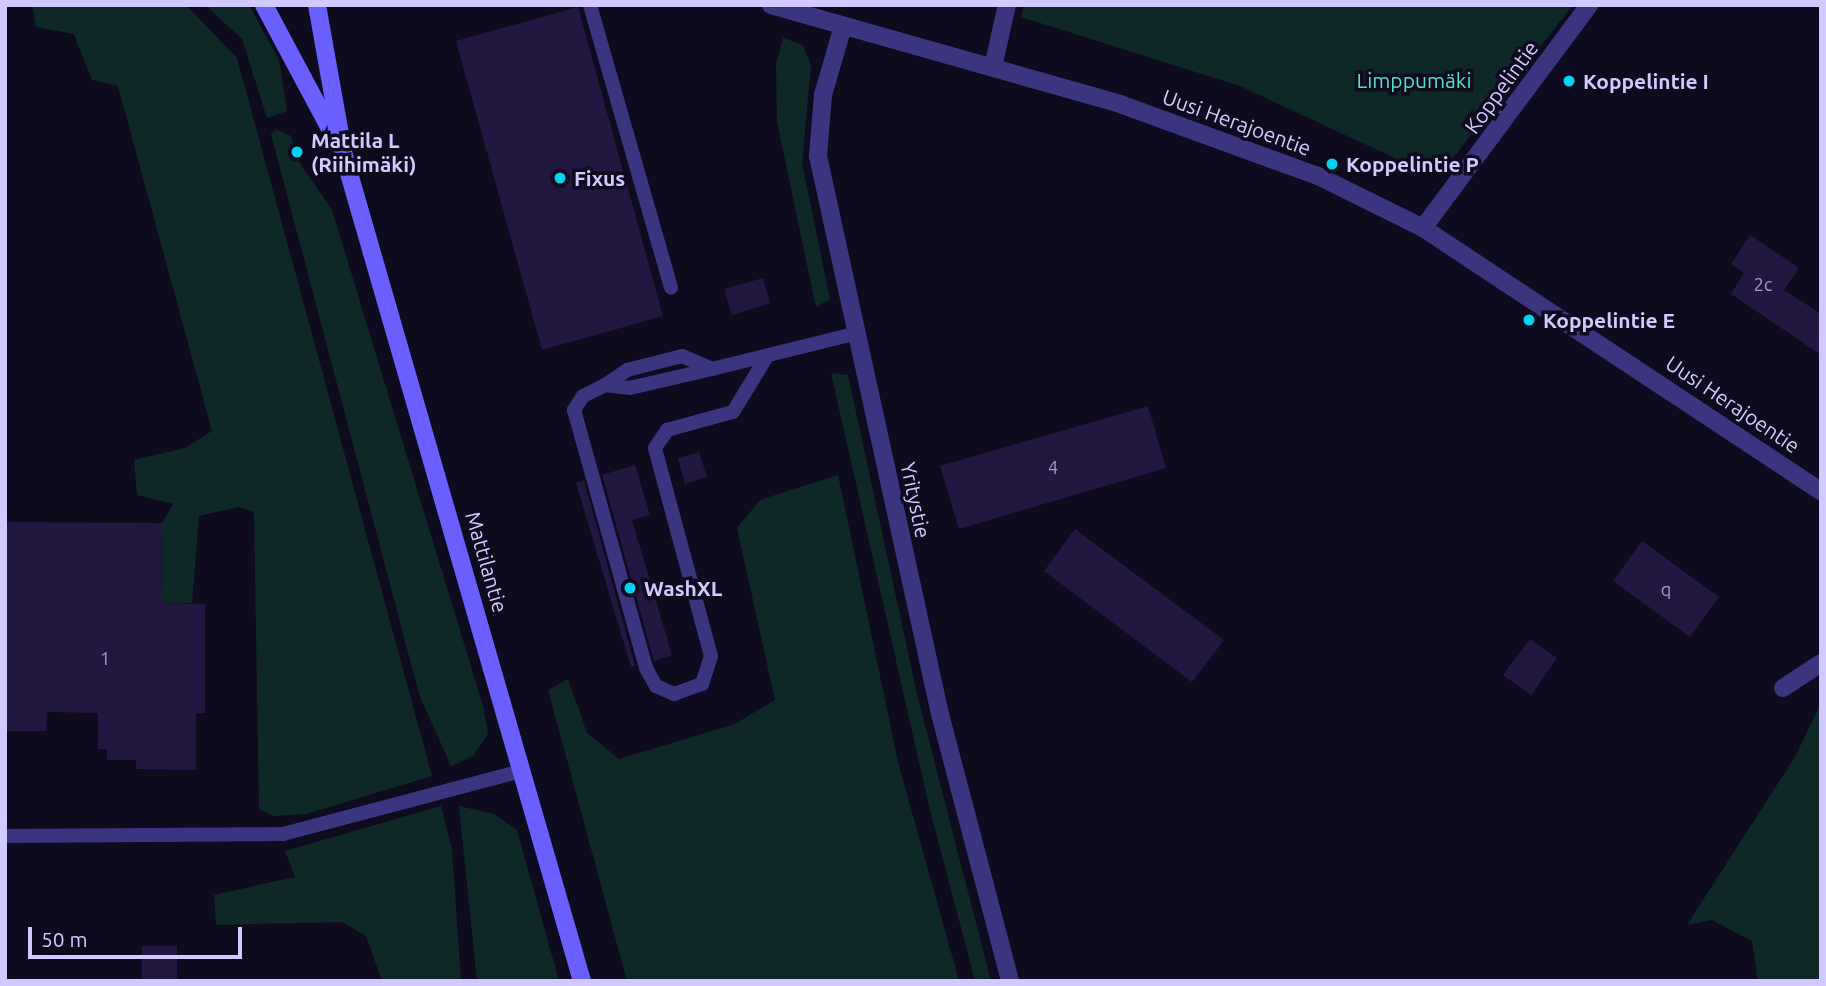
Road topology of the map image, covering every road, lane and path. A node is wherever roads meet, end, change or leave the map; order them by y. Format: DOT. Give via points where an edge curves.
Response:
graph roads {
  1 [pos="264,5"];
  2 [pos="317,5"];
  3 [pos="590,5"];
  4 [pos="771,5"];
  5 [pos="1007,5"];
  6 [pos="1589,5"];
  7 [pos="843,26"];
  8 [pos="993,67"];
  9 [pos="344,156"];
  10 [pos="1423,228"];
  11 [pos="671,288"];
  12 [pos="856,333"];
  13 [pos="766,359"];
  14 [pos="712,369"];
  15 [pos="605,385"];
  16 [pos="1821,491"];
  17 [pos="1821,663"];
  18 [pos="1783,688"];
  19 [pos="523,772"];
  20 [pos="5,836"];
  21 [pos="582,981"];
  22 [pos="1010,981"];
  1 -- 9 [label="street, Mattilantie"];
  2 -- 9 [label="street, Mattilantie"];
  3 -- 11 [label="lane"];
  4 -- 7 [label="street, Uusi Herajoentie"];
  5 -- 8 [label="street"];
  6 -- 10 [label="street, Koppelintie"];
  7 -- 8 [label="street, Uusi Herajoentie"];
  7 -- 12 [label="street, Yritystie" via="823,95 818,156"];
  8 -- 10 [label="street, Uusi Herajoentie" via="1255,152"];
  9 -- 19 [label="street, Mattilantie"];
  10 -- 16 [label="street, Uusi Herajoentie"];
  12 -- 13 [label="lane"];
  12 -- 22 [label="street, Yritystie" via="940,713"];
  13 -- 14 [label="lane"];
  13 -- 15 [label="lane" via="733,412 667,430 655,455 711,656 708,676 684,694 664,691 649,678 574,419 583,396"];
  14 -- 15 [label="lane" via="631,388"];
  14 -- 15 [label="lane" via="682,356 627,370"];
  17 -- 18 [label="street"];
  19 -- 20 [label="lane" via="283,834"];
  19 -- 21 [label="street, Mattilantie"];
}
